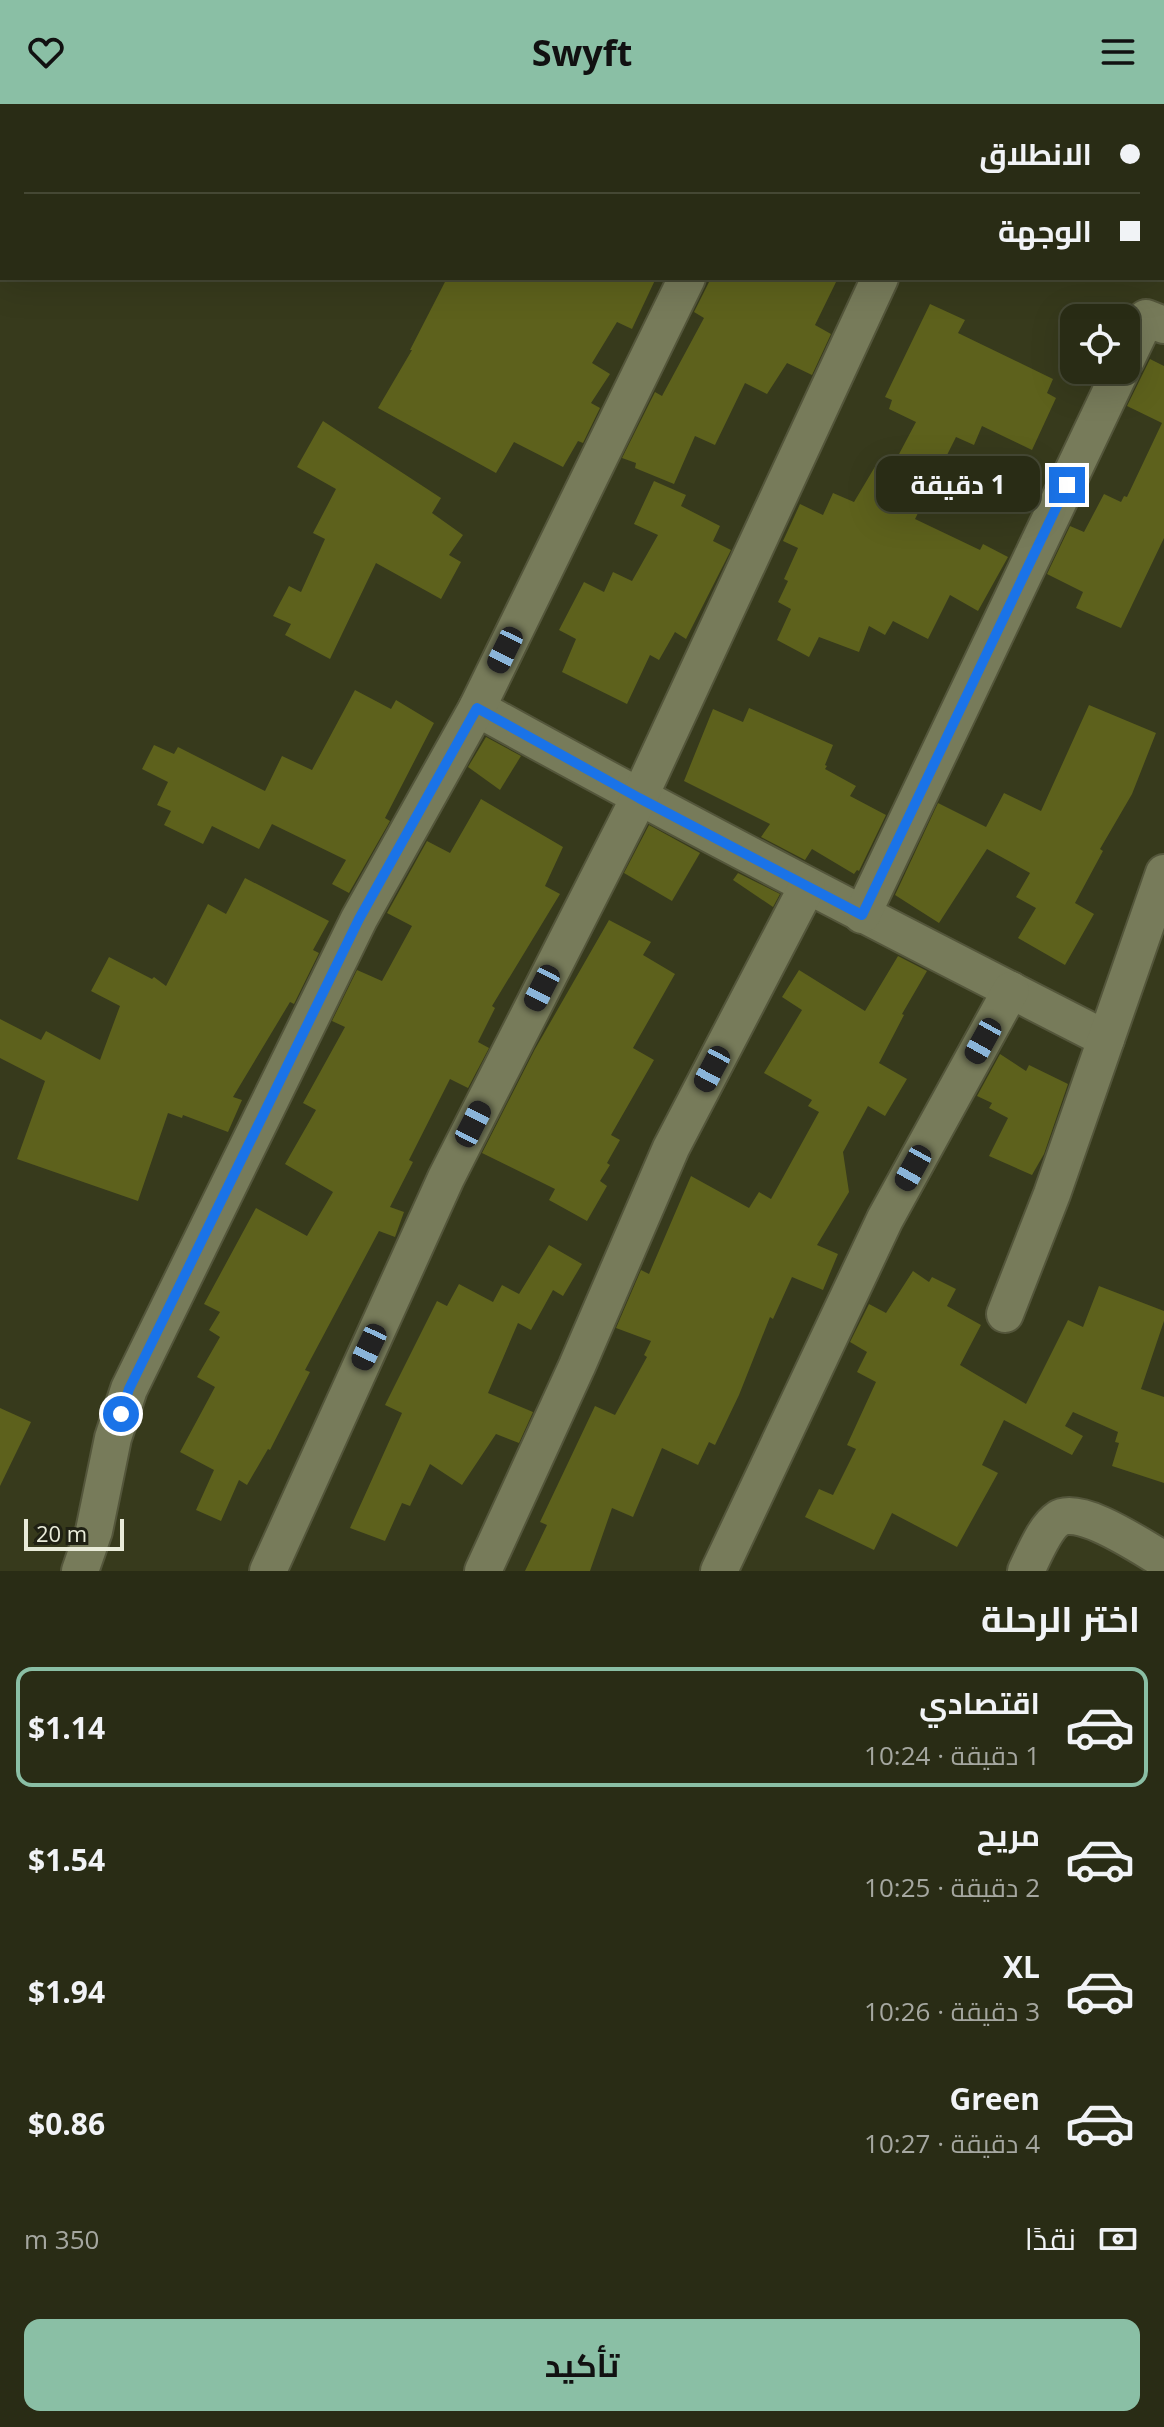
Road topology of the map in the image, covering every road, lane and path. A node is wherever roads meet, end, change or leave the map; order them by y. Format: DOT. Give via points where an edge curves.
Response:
graph roads {
  1 [pos="686,280"];
  2 [pos="879,280"];
  3 [pos="1164,325"];
  4 [pos="1140,331"];
  5 [pos="1114,384"];
  6 [pos="477,708"];
  7 [pos="639,798"];
  8 [pos="1164,873"];
  9 [pos="807,887"];
  10 [pos="862,915"];
  11 [pos="1011,990"];
  12 [pos="1106,1039"];
  13 [pos="1005,1314"];
  14 [pos="1164,1560"];
  15 [pos="80,1571"];
  16 [pos="268,1571"];
  17 [pos="483,1571"];
  18 [pos="719,1571"];
  19 [pos="1026,1571"];
  1 -- 6 [label="street"];
  2 -- 7 [label="street"];
  3 -- 4 [label="street" via="1146,318"];
  5 -- 10 [label="street"];
  6 -- 7 [label="street"];
  6 -- 15 [label="street" via="359,919 129,1389"];
  7 -- 9 [label="street"];
  7 -- 16 [label="street" via="446,1178"];
  8 -- 12 [label="street"];
  9 -- 10 [label="street"];
  9 -- 17 [label="street" via="671,1148"];
  10 -- 11 [label="street"];
  11 -- 12 [label="street"];
  11 -- 18 [label="street" via="885,1219"];
  12 -- 13 [label="street"];
  14 -- 19 [label="street" via="1093,1521 1070,1515 1051,1525"];
}
